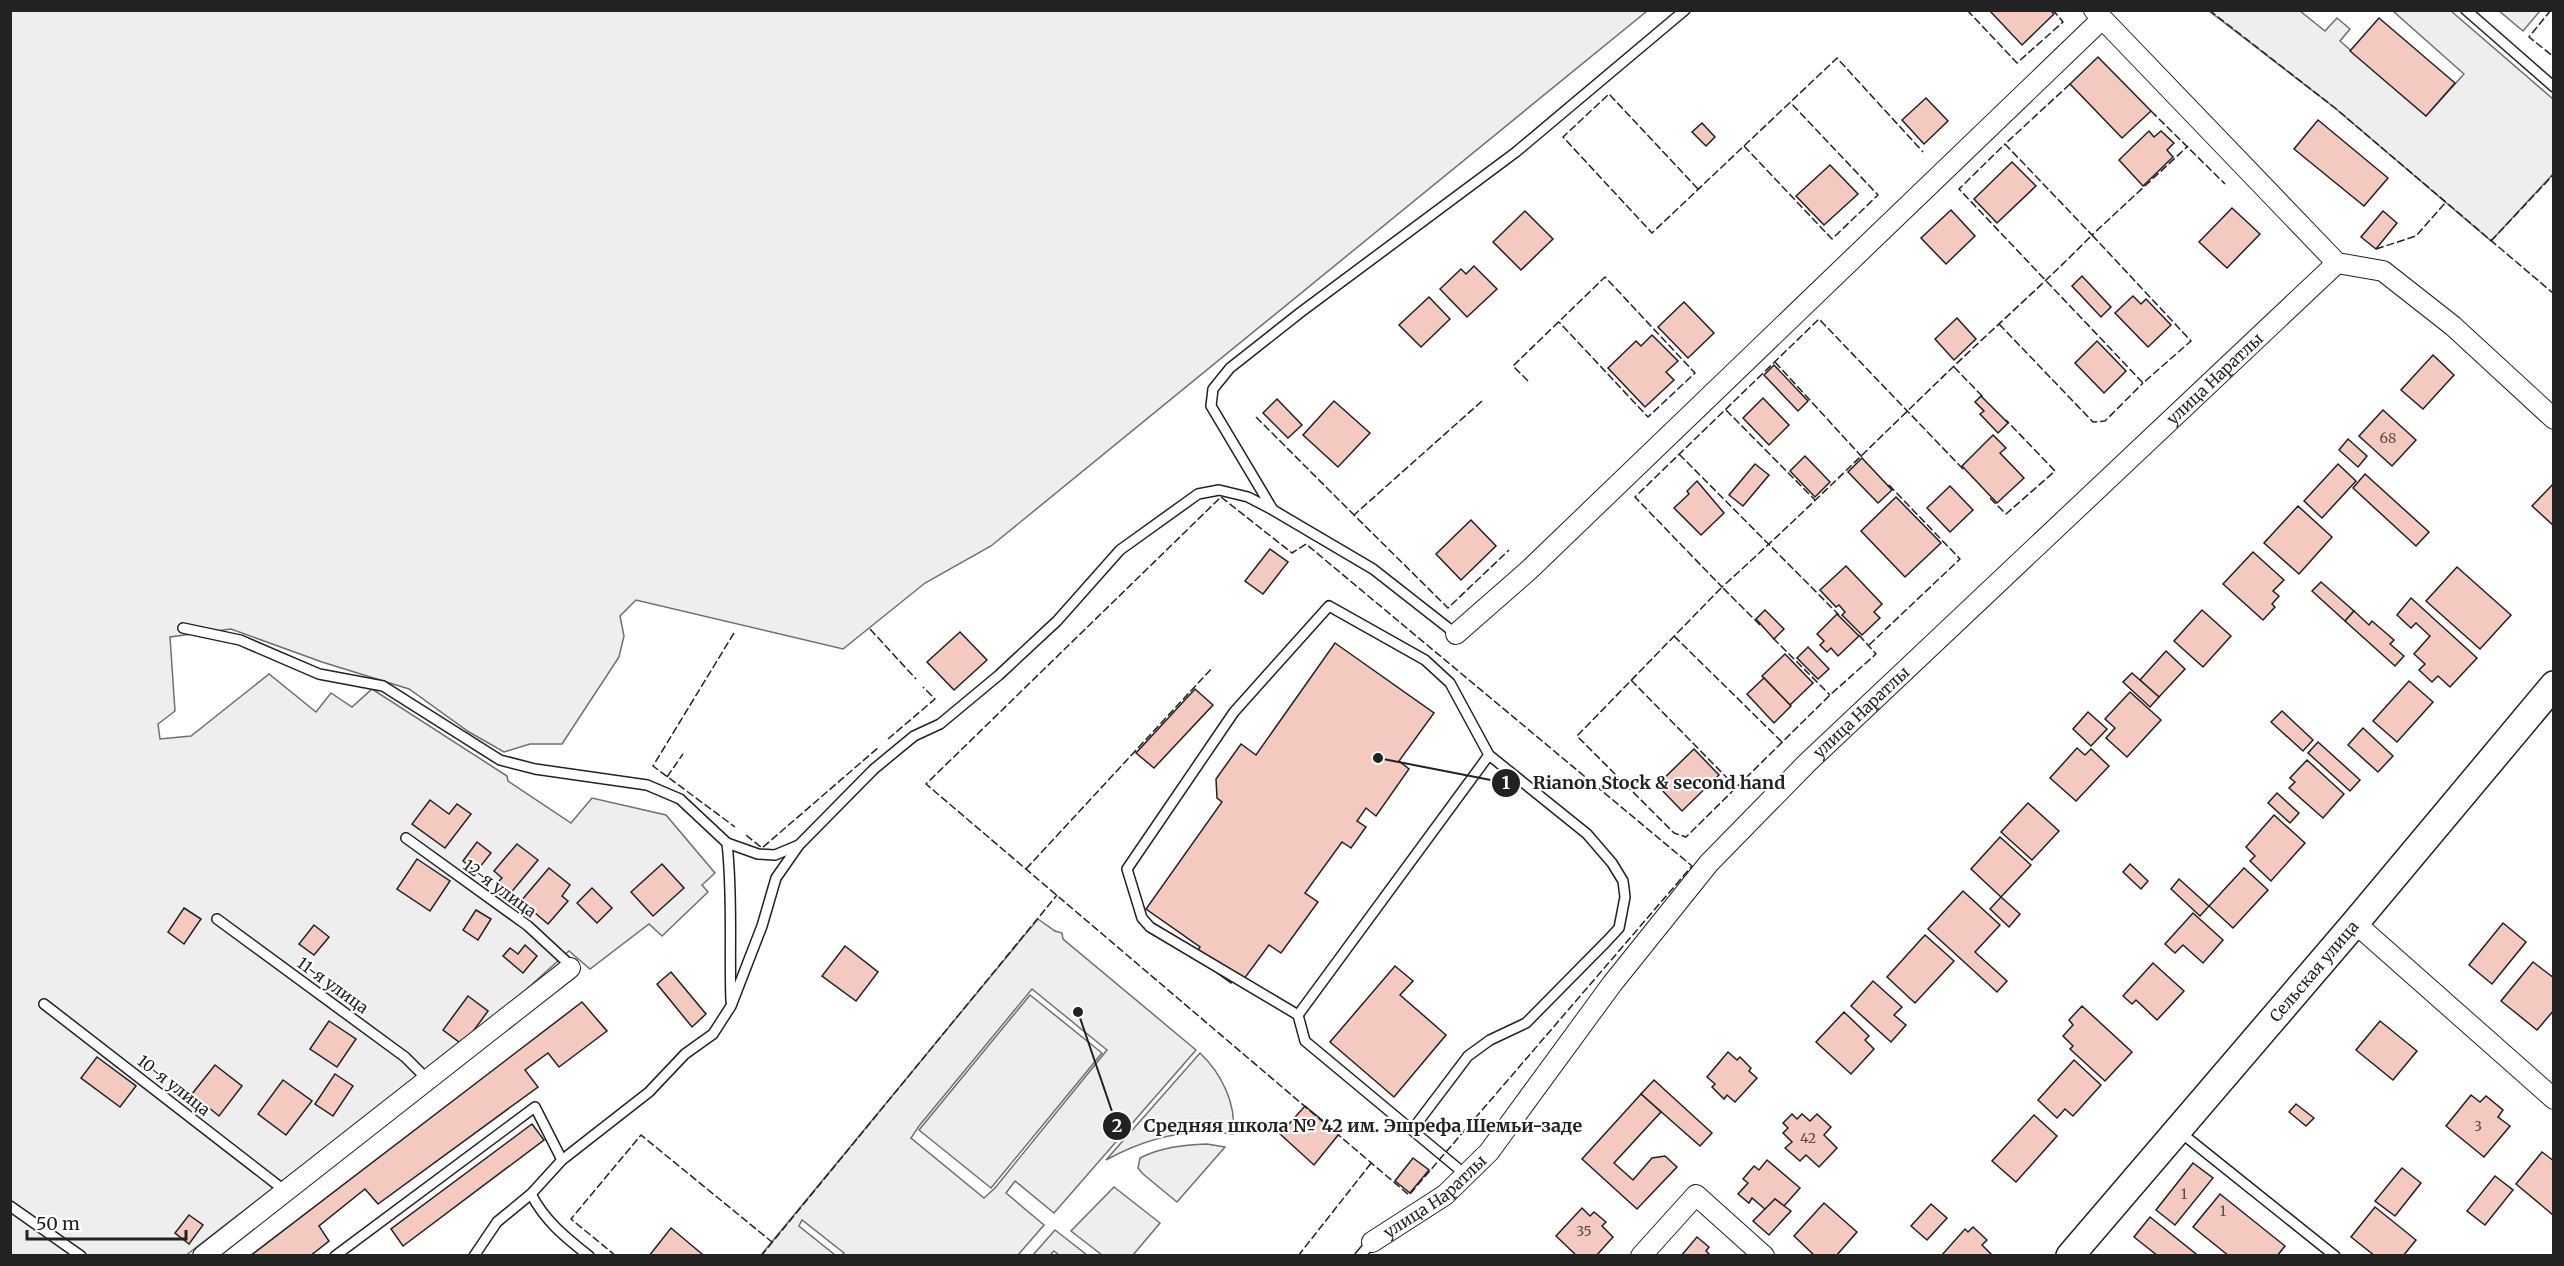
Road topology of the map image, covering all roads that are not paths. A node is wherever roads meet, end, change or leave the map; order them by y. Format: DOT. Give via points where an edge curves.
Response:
graph roads {
  1 [pos="1685,10"];
  2 [pos="2466,10"];
  3 [pos="2098,15"];
  4 [pos="2553,87"];
  5 [pos="2337,263"];
  6 [pos="2553,418"];
  7 [pos="1273,510"];
  8 [pos="183,628"];
  9 [pos="1456,634"];
  10 [pos="2553,685"];
  11 [pos="1489,755"];
  12 [pos="406,838"];
  13 [pos="727,843"];
  14 [pos="799,845"];
  15 [pos="217,919"];
  16 [pos="2355,923"];
  17 [pos="570,968"];
  18 [pos="44,1004"];
  19 [pos="731,1006"];
  20 [pos="1298,1015"];
  21 [pos="428,1080"];
  22 [pos="2553,1099"];
  23 [pos="2176,1129"];
  24 [pos="1412,1130"];
  25 [pos="562,1160"];
  26 [pos="1466,1175"];
  27 [pos="284,1190"];
  28 [pos="531,1194"];
  29 [pos="10,1206"];
  30 [pos="1366,1249"];
  31 [pos="81,1256"];
  32 [pos="202,1256"];
  33 [pos="335,1256"];
  34 [pos="474,1256"];
  35 [pos="589,1256"];
  36 [pos="1641,1256"];
  37 [pos="1764,1256"];
  38 [pos="2070,1256"];
  39 [pos="2335,1256"];
  1 -- 7 [label="lane" via="1516,152 1301,312 1230,368 1213,388 1211,406"];
  2 -- 4 [label="lane"];
  3 -- 5 [label="street"];
  3 -- 9 [label="street" via="1529,570"];
  5 -- 6 [label="street" via="2383,271 2453,326"];
  5 -- 26 [label="street, улица Наратлы" via="1825,746 1709,863 1612,984 1489,1152"];
  7 -- 9 [label="lane" via="1373,569"];
  7 -- 14 [label="lane" via="1248,497 1219,490 1198,494 1120,550 1057,621 999,675 940,724 914,736 874,769"];
  8 -- 13 [label="lane" via="240,640 319,674 383,686 500,760 535,769 647,785 680,799"];
  10 -- 16 [label="main road, Сельская улица"];
  11 -- 20 [label="lane"];
  11 -- 20 [label="lane" via="1450,683 1425,660 1329,606 1234,712 1127,869 1142,918 1150,927"];
  11 -- 24 [label="lane" via="1594,841 1623,881 1624,914 1613,935 1526,1023 1490,1040 1468,1056"];
  12 -- 17 [label="lane, 12-я улица" via="528,926"];
  13 -- 14 [label="lane" via="758,854 775,855"];
  13 -- 19 [label="lane" via="732,884"];
  14 -- 19 [label="lane" via="776,878"];
  15 -- 21 [label="lane, 11-я улица" via="405,1057"];
  16 -- 22 [label="street"];
  16 -- 23 [label="main road, Сельская улица"];
  17 -- 21 [label="street"];
  18 -- 27 [label="lane, 10-я улица"];
  19 -- 25 [label="lane" via="713,1034 685,1054 649,1092"];
  20 -- 24 [label="lane" via="1305,1041"];
  21 -- 27 [label="street"];
  23 -- 38 [label="main road, Сельская улица"];
  23 -- 39 [label="lane"];
  24 -- 26 [label="lane"];
  25 -- 28 [label="lane"];
  25 -- 33 [label="lane" via="535,1107"];
  26 -- 30 [label="street, улица Наратлы"];
  27 -- 32 [label="street"];
  28 -- 34 [label="lane" via="497,1222"];
  28 -- 35 [label="lane" via="558,1232"];
  29 -- 31 [label="lane"];
  36 -- 37 [label="street" via="1696,1195"];
}
